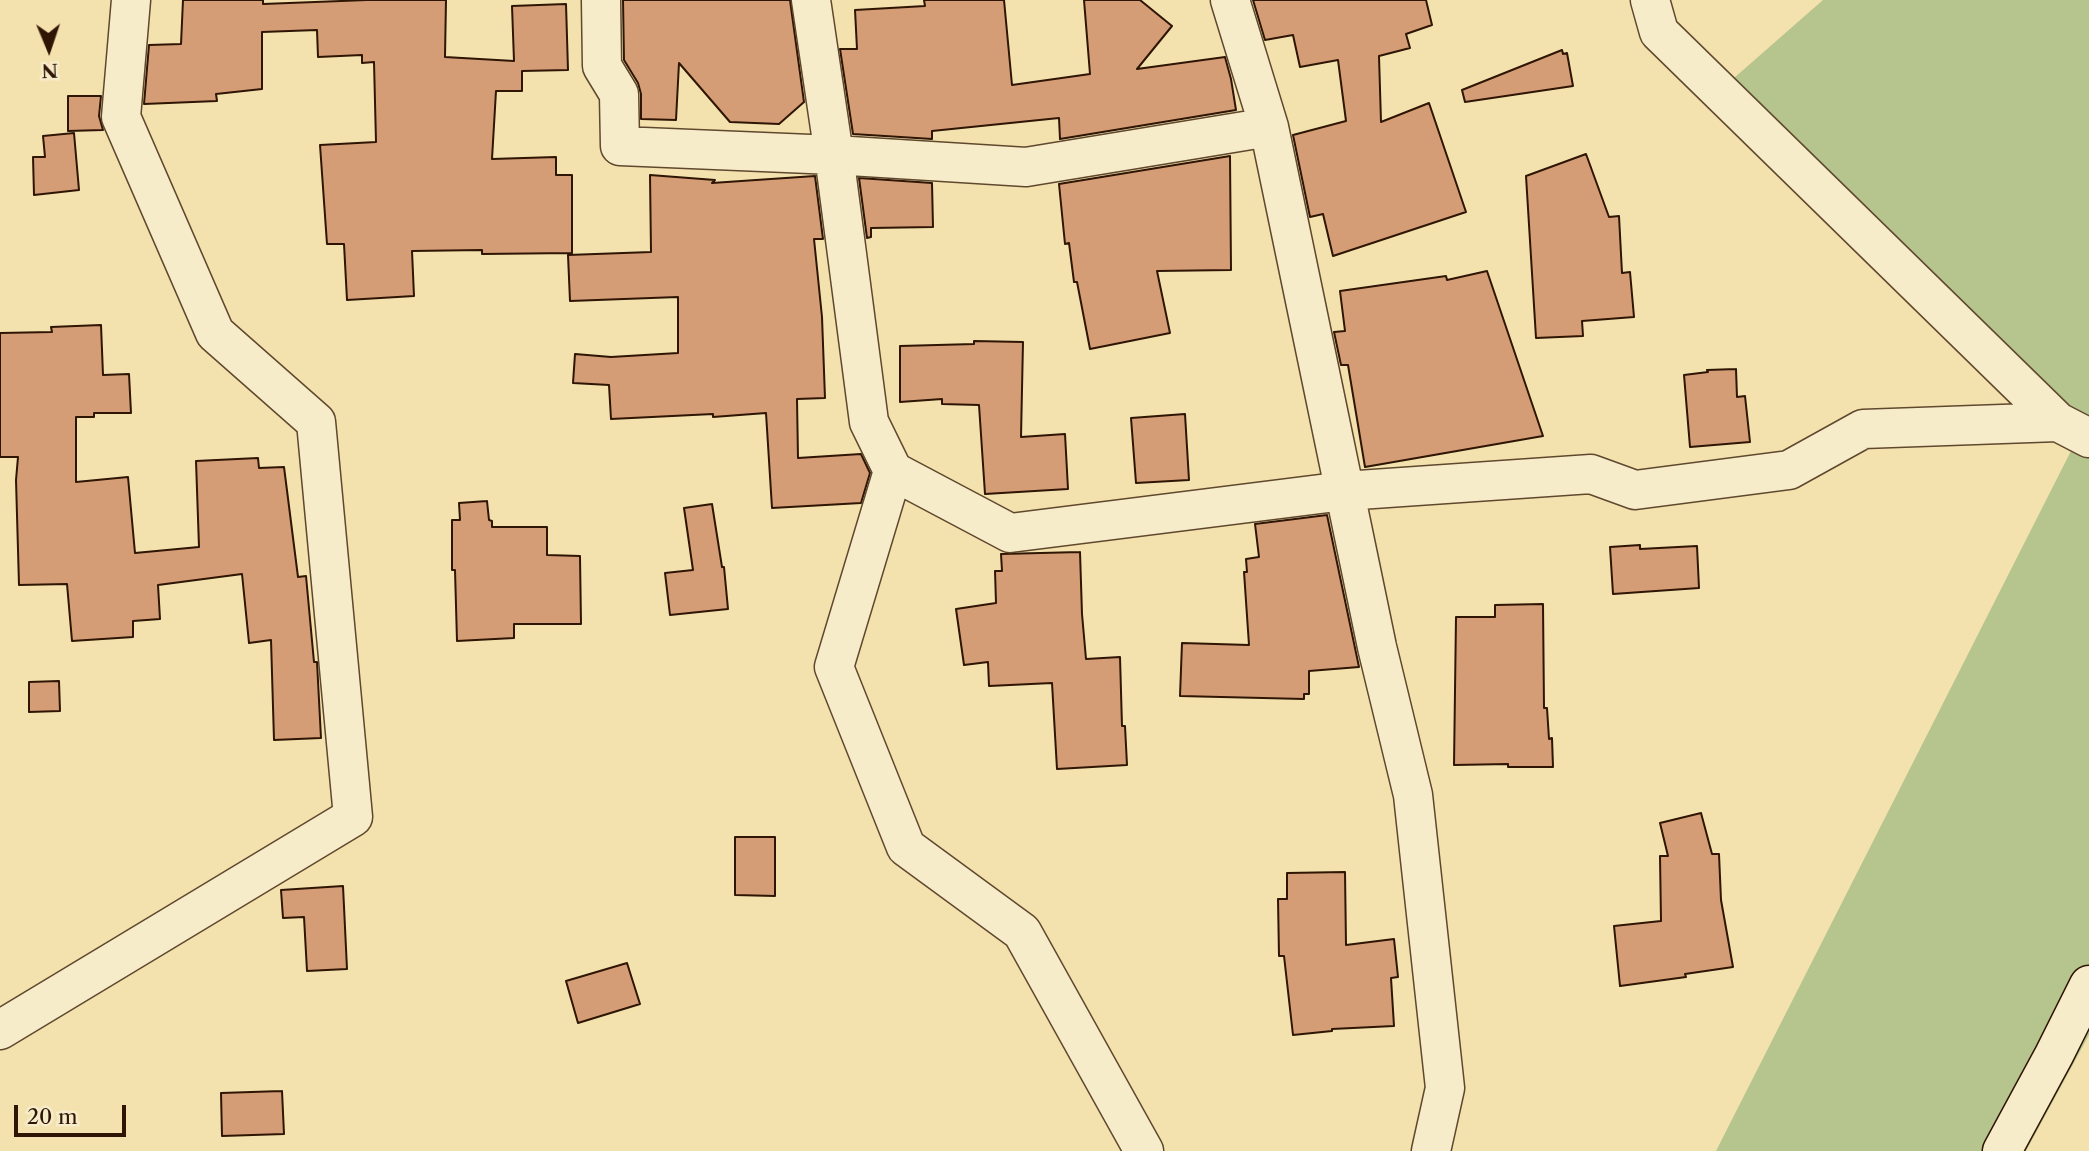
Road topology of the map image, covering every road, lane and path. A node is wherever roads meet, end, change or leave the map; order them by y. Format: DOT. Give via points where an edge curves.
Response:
graph roads {
  1 [pos="131,0"];
  2 [pos="601,0"];
  3 [pos="811,0"];
  4 [pos="1230,0"];
  5 [pos="1650,0"];
  6 [pos="1269,127"];
  7 [pos="834,155"];
  8 [pos="2074,430"];
  9 [pos="893,471"];
  10 [pos="1344,491"];
  11 [pos="2089,985"];
  12 [pos="0,1030"];
  13 [pos="1144,1151"];
  14 [pos="1431,1151"];
  15 [pos="2002,1151"];
  1 -- 12 [label="street" via="121,117 215,333 316,422 353,817"];
  2 -- 7 [label="street" via="602,66 619,94 620,146"];
  3 -- 7 [label="street"];
  4 -- 6 [label="street"];
  5 -- 8 [label="street" via="1659,32"];
  6 -- 7 [label="street" via="1026,167"];
  6 -- 10 [label="street"];
  7 -- 9 [label="street" via="869,422"];
  8 -- 10 [label="street" via="1863,429 1789,470 1635,490 1591,474"];
  9 -- 10 [label="street" via="1010,533"];
  9 -- 13 [label="street" via="834,667 906,847 1022,932"];
  10 -- 14 [label="street" via="1413,796 1445,1088"];
  11 -- 15 [label="street"];
}
